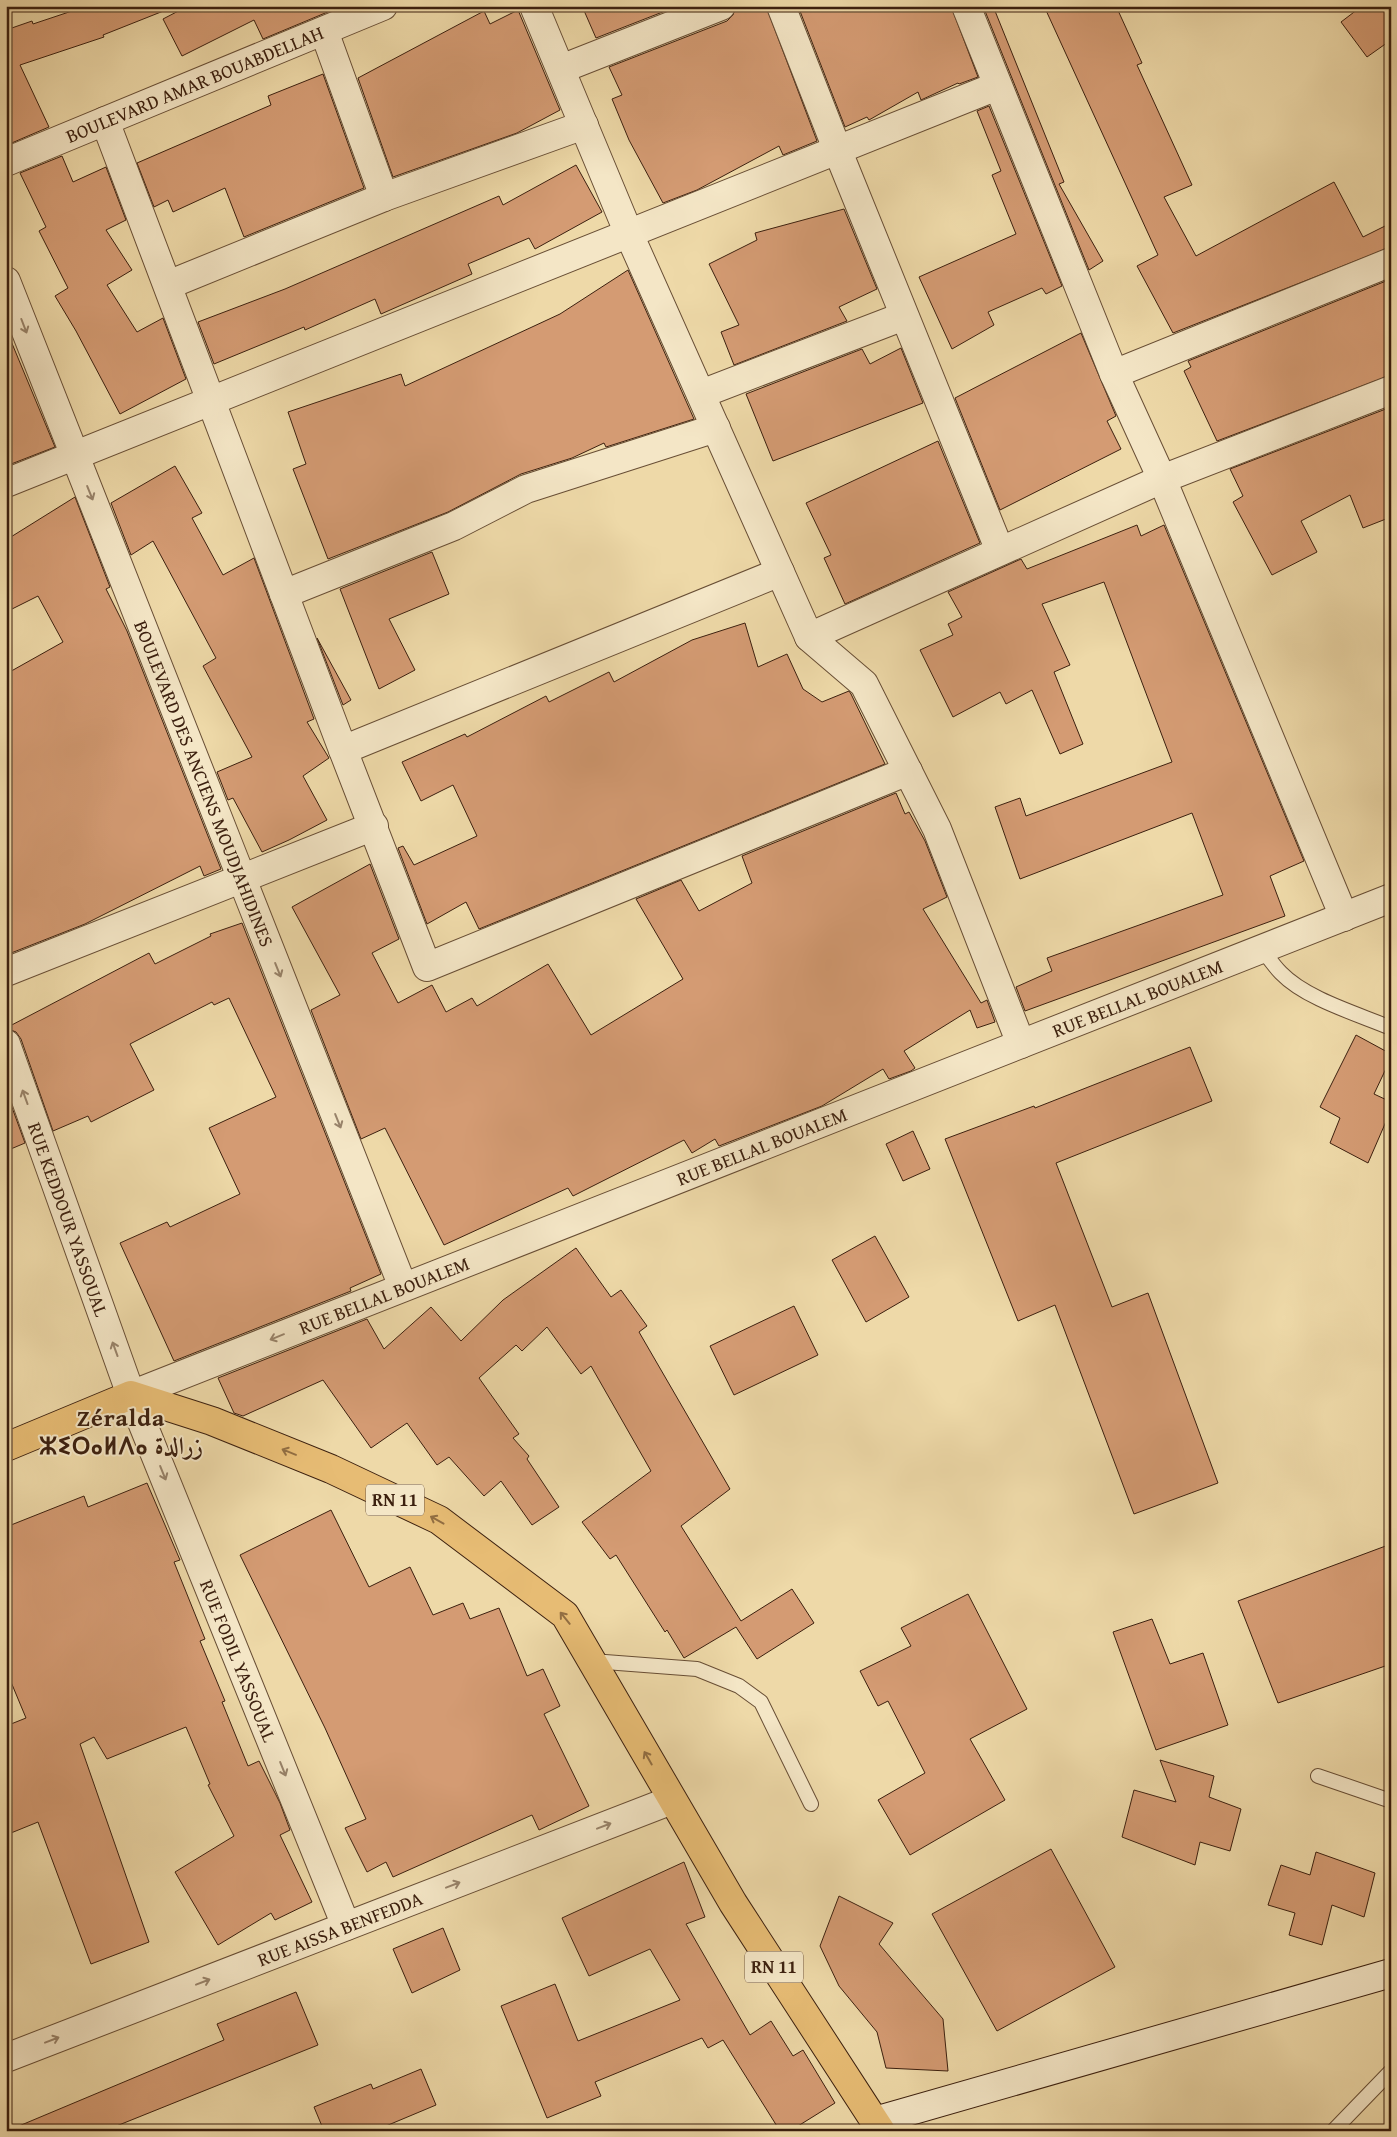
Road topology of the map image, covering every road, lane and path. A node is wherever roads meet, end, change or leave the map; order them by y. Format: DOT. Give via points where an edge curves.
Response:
graph roads {
  1 [pos="383,6"];
  2 [pos="534,6"];
  3 [pos="721,6"];
  4 [pos="781,6"];
  5 [pos="966,6"];
  6 [pos="324,31"];
  7 [pos="561,69"];
  8 [pos="997,86"];
  9 [pos="106,121"];
  10 [pos="584,125"];
  11 [pos="837,149"];
  12 [pos="6,162"];
  13 [pos="384,197"];
  14 [pos="629,234"];
  15 [pos="1391,262"];
  16 [pos="6,280"];
  17 [pos="168,285"];
  18 [pos="904,316"];
  19 [pos="1114,374"];
  20 [pos="1391,390"];
  21 [pos="701,394"];
  22 [pos="211,401"];
  23 [pos="716,428"];
  24 [pos="75,456"];
  25 [pos="1162,479"];
  26 [pos="6,482"];
  27 [pos="1000,552"];
  28 [pos="780,572"];
  29 [pos="284,594"];
  30 [pos="809,637"];
  31 [pos="343,750"];
  32 [pos="908,771"];
  33 [pos="374,826"];
  34 [pos="242,878"];
  35 [pos="1391,898"];
  36 [pos="1344,916"];
  37 [pos="1262,949"];
  38 [pos="6,972"];
  39 [pos="1391,1028"];
  40 [pos="6,1044"];
  41 [pos="1021,1044"];
  42 [pos="403,1287"];
  43 [pos="131,1395"];
  44 [pos="6,1446"];
  45 [pos="592,1661"];
  46 [pos="1318,1776"];
  47 [pos="672,1800"];
  48 [pos="1391,1801"];
  49 [pos="812,1804"];
  50 [pos="346,1926"];
  51 [pos="1391,1974"];
  52 [pos="6,2058"];
  53 [pos="1391,2071"];
  54 [pos="878,2126"];
  55 [pos="1333,2131"];
  1 -- 6 [label="street, BOULEVARD AMAR BOUABDELLAH"];
  2 -- 7 [label="street"];
  3 -- 7 [label="street"];
  4 -- 11 [label="street"];
  5 -- 8 [label="street"];
  6 -- 9 [label="street, BOULEVARD AMAR BOUABDELLAH"];
  6 -- 13 [label="street"];
  7 -- 10 [label="street"];
  8 -- 11 [label="street"];
  8 -- 19 [label="street"];
  9 -- 12 [label="street, BOULEVARD AMAR BOUABDELLAH"];
  9 -- 17 [label="street"];
  10 -- 13 [label="street"];
  10 -- 14 [label="street"];
  11 -- 14 [label="street"];
  11 -- 18 [label="street"];
  13 -- 17 [label="street"];
  14 -- 21 [label="street"];
  14 -- 22 [label="street"];
  15 -- 19 [label="street"];
  16 -- 24 [label="street, BOULEVARD DES ANCIENS MOUDJAHIDINES, one-way"];
  17 -- 22 [label="street"];
  18 -- 21 [label="street"];
  18 -- 27 [label="street"];
  19 -- 25 [label="street"];
  20 -- 25 [label="street"];
  21 -- 23 [label="street"];
  22 -- 24 [label="street"];
  22 -- 29 [label="street"];
  23 -- 28 [label="street"];
  23 -- 29 [label="street" via="526,489 454,526"];
  24 -- 26 [label="street"];
  24 -- 34 [label="street, BOULEVARD DES ANCIENS MOUDJAHIDINES, one-way"];
  25 -- 27 [label="street"];
  25 -- 36 [label="street"];
  27 -- 30 [label="street"];
  28 -- 30 [label="street"];
  28 -- 31 [label="street"];
  29 -- 31 [label="street"];
  30 -- 32 [label="street" via="864,684"];
  31 -- 33 [label="street"];
  32 -- 33 [label="street" via="428,967"];
  32 -- 41 [label="street" via="937,829"];
  33 -- 34 [label="street"];
  34 -- 38 [label="street"];
  34 -- 42 [label="street, BOULEVARD DES ANCIENS MOUDJAHIDINES, one-way"];
  35 -- 36 [label="street, RUE BELLAL BOUALEM"];
  36 -- 37 [label="street, RUE BELLAL BOUALEM"];
  37 -- 39 [label="lane" via="1294,985"];
  37 -- 41 [label="street, RUE BELLAL BOUALEM"];
  43 -- 40 [label="street, RUE KEDDOUR YASSOUAL, one-way"];
  41 -- 42 [label="street, RUE BELLAL BOUALEM"];
  42 -- 43 [label="street, RUE BELLAL BOUALEM, one-way"];
  43 -- 44 [label="main road"];
  45 -- 43 [label="main road, RN 11, one-way" via="565,1615 439,1520 331,1469 240,1432"];
  43 -- 50 [label="street, RUE FODIL YASSOUAL, one-way"];
  47 -- 45 [label="main road, RN 11, one-way"];
  45 -- 49 [label="lane" via="697,1669 739,1686 761,1702"];
  46 -- 48 [label="lane"];
  50 -- 47 [label="street, RUE AISSA BENFEDDA, one-way"];
  47 -- 54 [label="main road, RN 11" via="732,1903"];
  52 -- 50 [label="street, RUE AISSA BENFEDDA, one-way"];
  51 -- 54 [label="street"];
  53 -- 55 [label="lane"];
}
